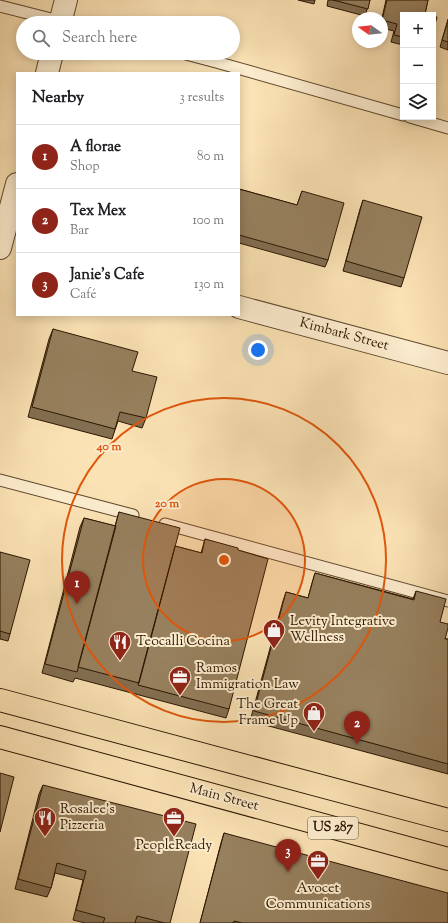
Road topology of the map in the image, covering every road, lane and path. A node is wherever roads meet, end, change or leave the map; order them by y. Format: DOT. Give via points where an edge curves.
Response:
graph roads {
  1 [pos="66,0"];
  2 [pos="0,6"];
  3 [pos="39,16"];
  4 [pos="63,16"];
  5 [pos="50,60"];
  6 [pos="207,60"];
  7 [pos="47,72"];
  8 [pos="400,114"];
  9 [pos="420,120"];
  10 [pos="448,128"];
  11 [pos="16,189"];
  12 [pos="5,246"];
  13 [pos="240,307"];
  14 [pos="448,363"];
  15 [pos="0,480"];
  16 [pos="448,601"];
  17 [pos="0,700"];
  18 [pos="0,737"];
  19 [pos="448,820"];
  20 [pos="448,859"];
  1 -- 4 [label="street"];
  2 -- 3 [label="lane"];
  5 -- 7 [label="street"];
  6 -- 8 [label="lane"];
  9 -- 10 [label="lane"];
  11 -- 12 [label="street"];
  13 -- 14 [label="street, Kimbark Street"];
  15 -- 16 [label="lane"];
  17 -- 19 [label="highway, US 287"];
  18 -- 20 [label="highway, Main Street / US 287"];
}
